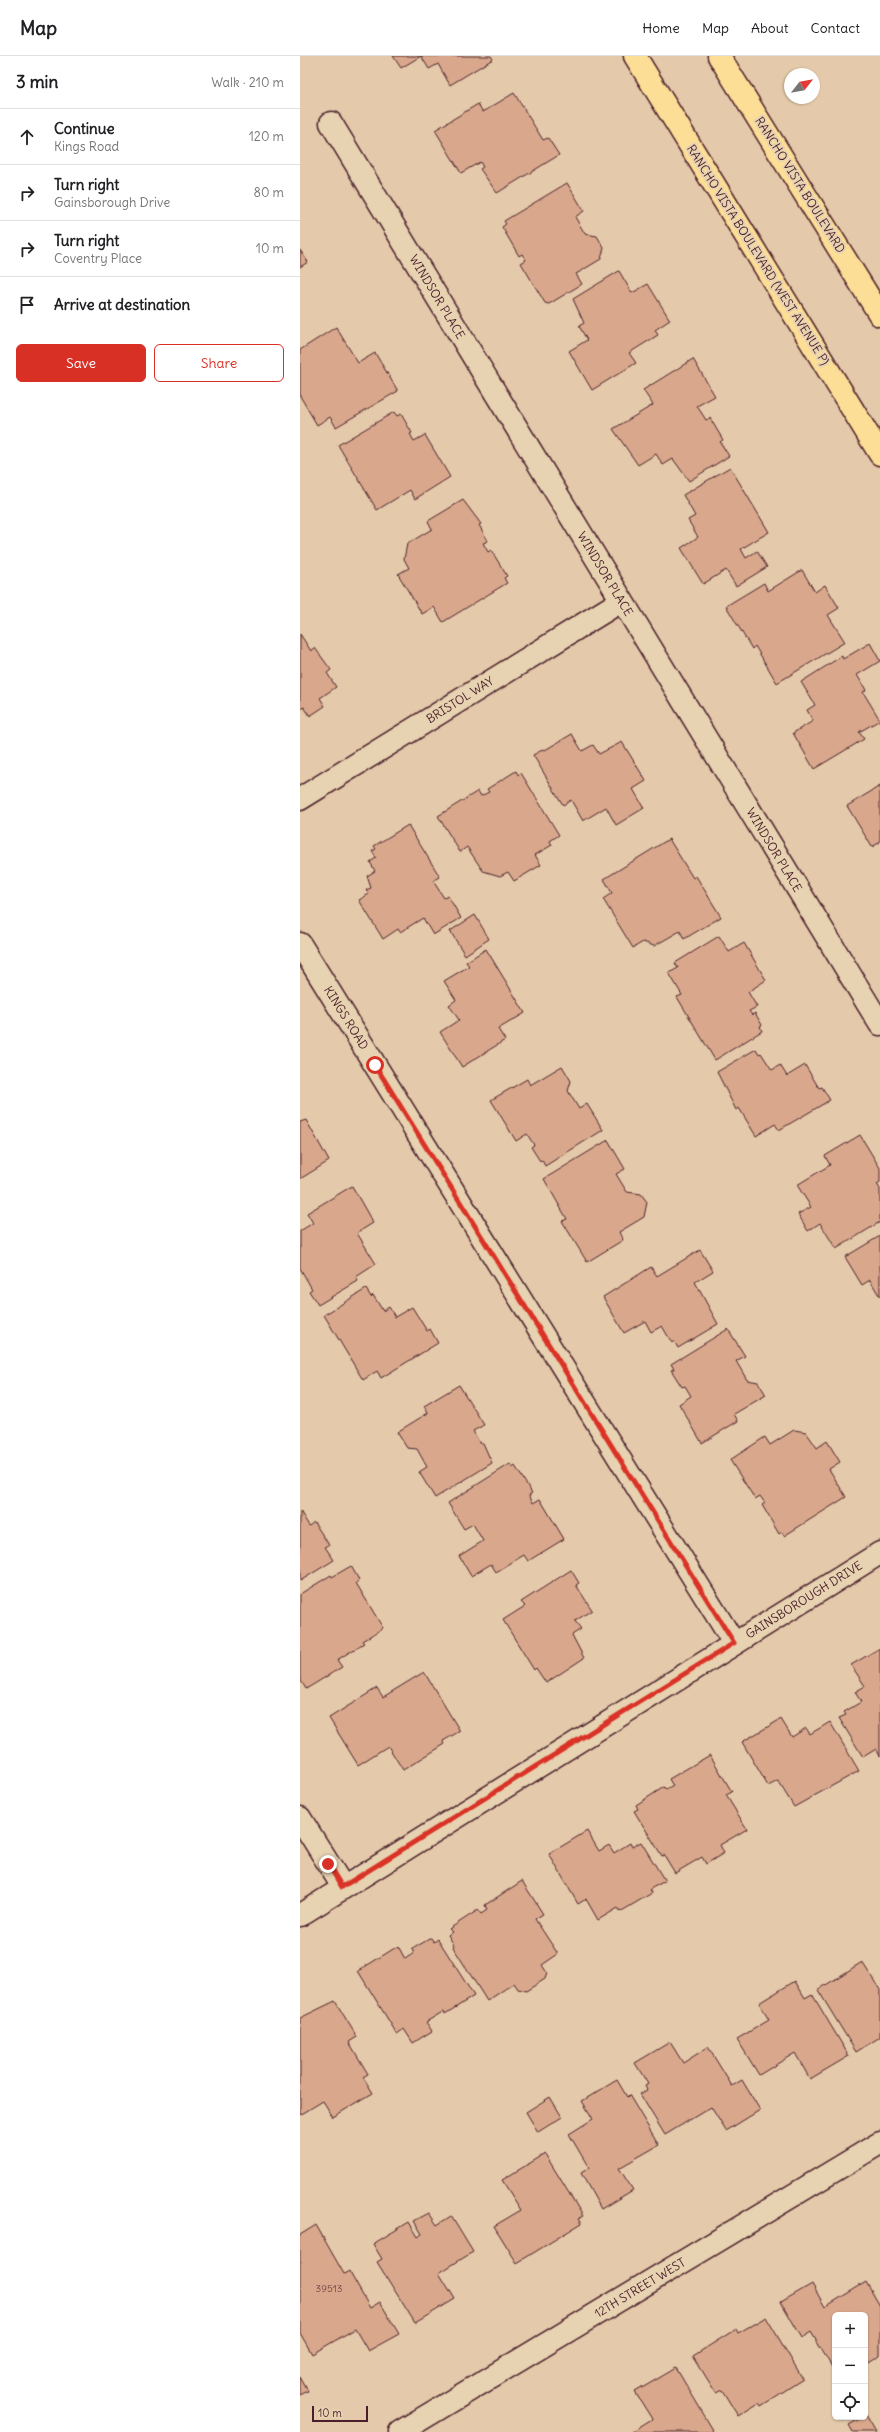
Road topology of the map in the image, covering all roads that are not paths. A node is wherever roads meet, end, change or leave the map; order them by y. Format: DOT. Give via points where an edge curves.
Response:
graph roads {
  1 [pos="635,56"];
  2 [pos="719,56"];
  3 [pos="331,123"];
  4 [pos="880,315"];
  5 [pos="880,454"];
  6 [pos="621,601"];
  7 [pos="300,799"];
  8 [pos="300,944"];
  9 [pos="880,1024"];
  10 [pos="880,1553"];
  11 [pos="734,1643"];
  12 [pos="300,1818"];
  13 [pos="342,1887"];
  14 [pos="300,1915"];
  15 [pos="880,2143"];
  16 [pos="400,2432"];
  1 -- 5 [label="main road, RANCHO VISTA BOULEVARD (WEST AVENUE P)"];
  2 -- 4 [label="main road, RANCHO VISTA BOULEVARD"];
  3 -- 6 [label="street, WINDSOR PLACE"];
  6 -- 7 [label="street, BRISTOL WAY"];
  6 -- 9 [label="street, WINDSOR PLACE"];
  8 -- 11 [label="street, KINGS ROAD"];
  10 -- 11 [label="street, GAINSBOROUGH DRIVE"];
  11 -- 13 [label="street, GAINSBOROUGH DRIVE"];
  12 -- 13 [label="street"];
  13 -- 14 [label="street, GAINSBOROUGH DRIVE"];
  15 -- 16 [label="street, 12TH STREET WEST"];
}
